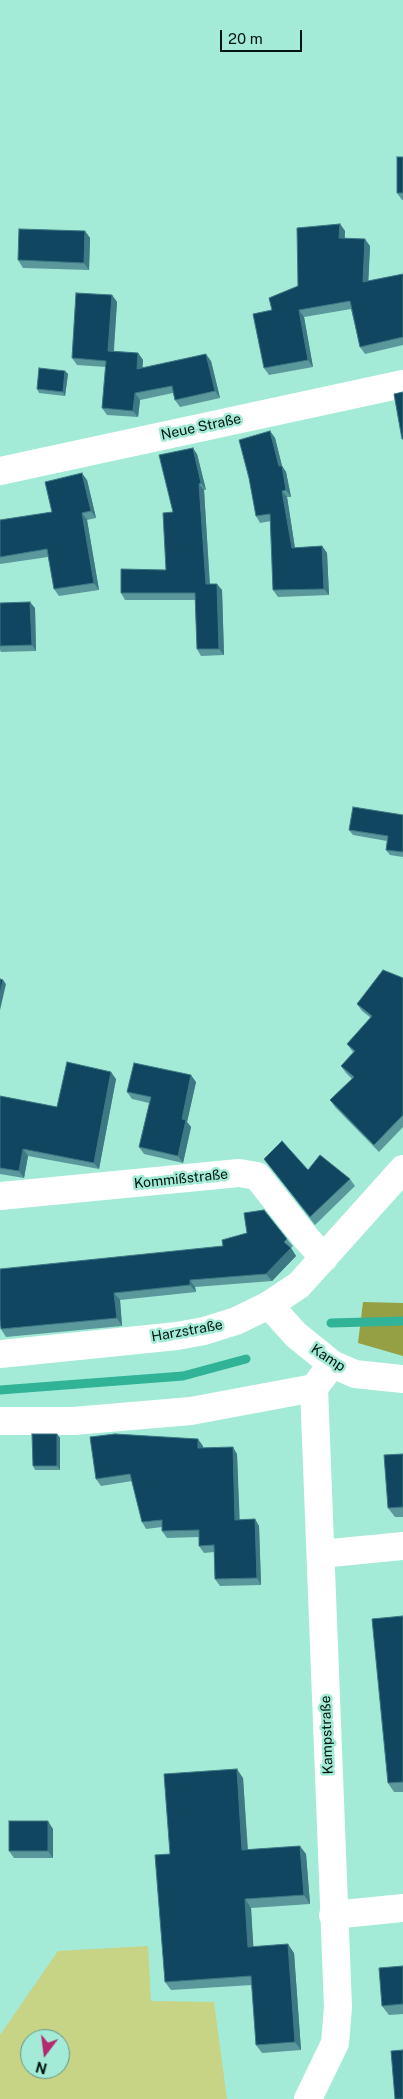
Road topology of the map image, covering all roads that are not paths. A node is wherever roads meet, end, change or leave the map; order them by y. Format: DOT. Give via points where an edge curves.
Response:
graph roads {
  1 [pos="403,384"];
  2 [pos="0,471"];
  3 [pos="403,1169"];
  4 [pos="0,1196"];
  5 [pos="324,1258"];
  6 [pos="269,1305"];
  7 [pos="0,1354"];
  8 [pos="332,1364"];
  9 [pos="403,1380"];
  10 [pos="314,1388"];
  11 [pos="0,1421"];
  12 [pos="403,1546"];
  13 [pos="322,1554"];
  14 [pos="403,1908"];
  15 [pos="333,1916"];
  16 [pos="308,2099"];
  1 -- 2 [label="street, Neue Straße"];
  3 -- 5 [label="street, Harzstraße"];
  4 -- 5 [label="street, Kommißstraße" via="239,1173 257,1176"];
  5 -- 6 [label="street, Harzstraße" via="299,1285"];
  6 -- 7 [label="street, Harzstraße" via="236,1321 177,1336"];
  6 -- 8 [label="street, Kamp" via="296,1335"];
  8 -- 9 [label="street, Kamp" via="355,1374"];
  8 -- 10 [label="street"];
  10 -- 11 [label="street" via="191,1411 72,1422"];
  10 -- 13 [label="street, Kampstraße"];
  12 -- 13 [label="street"];
  13 -- 15 [label="street, Kampstraße"];
  14 -- 15 [label="street"];
  15 -- 16 [label="street, Kampstraße" via="338,2007 335,2044"];
}
